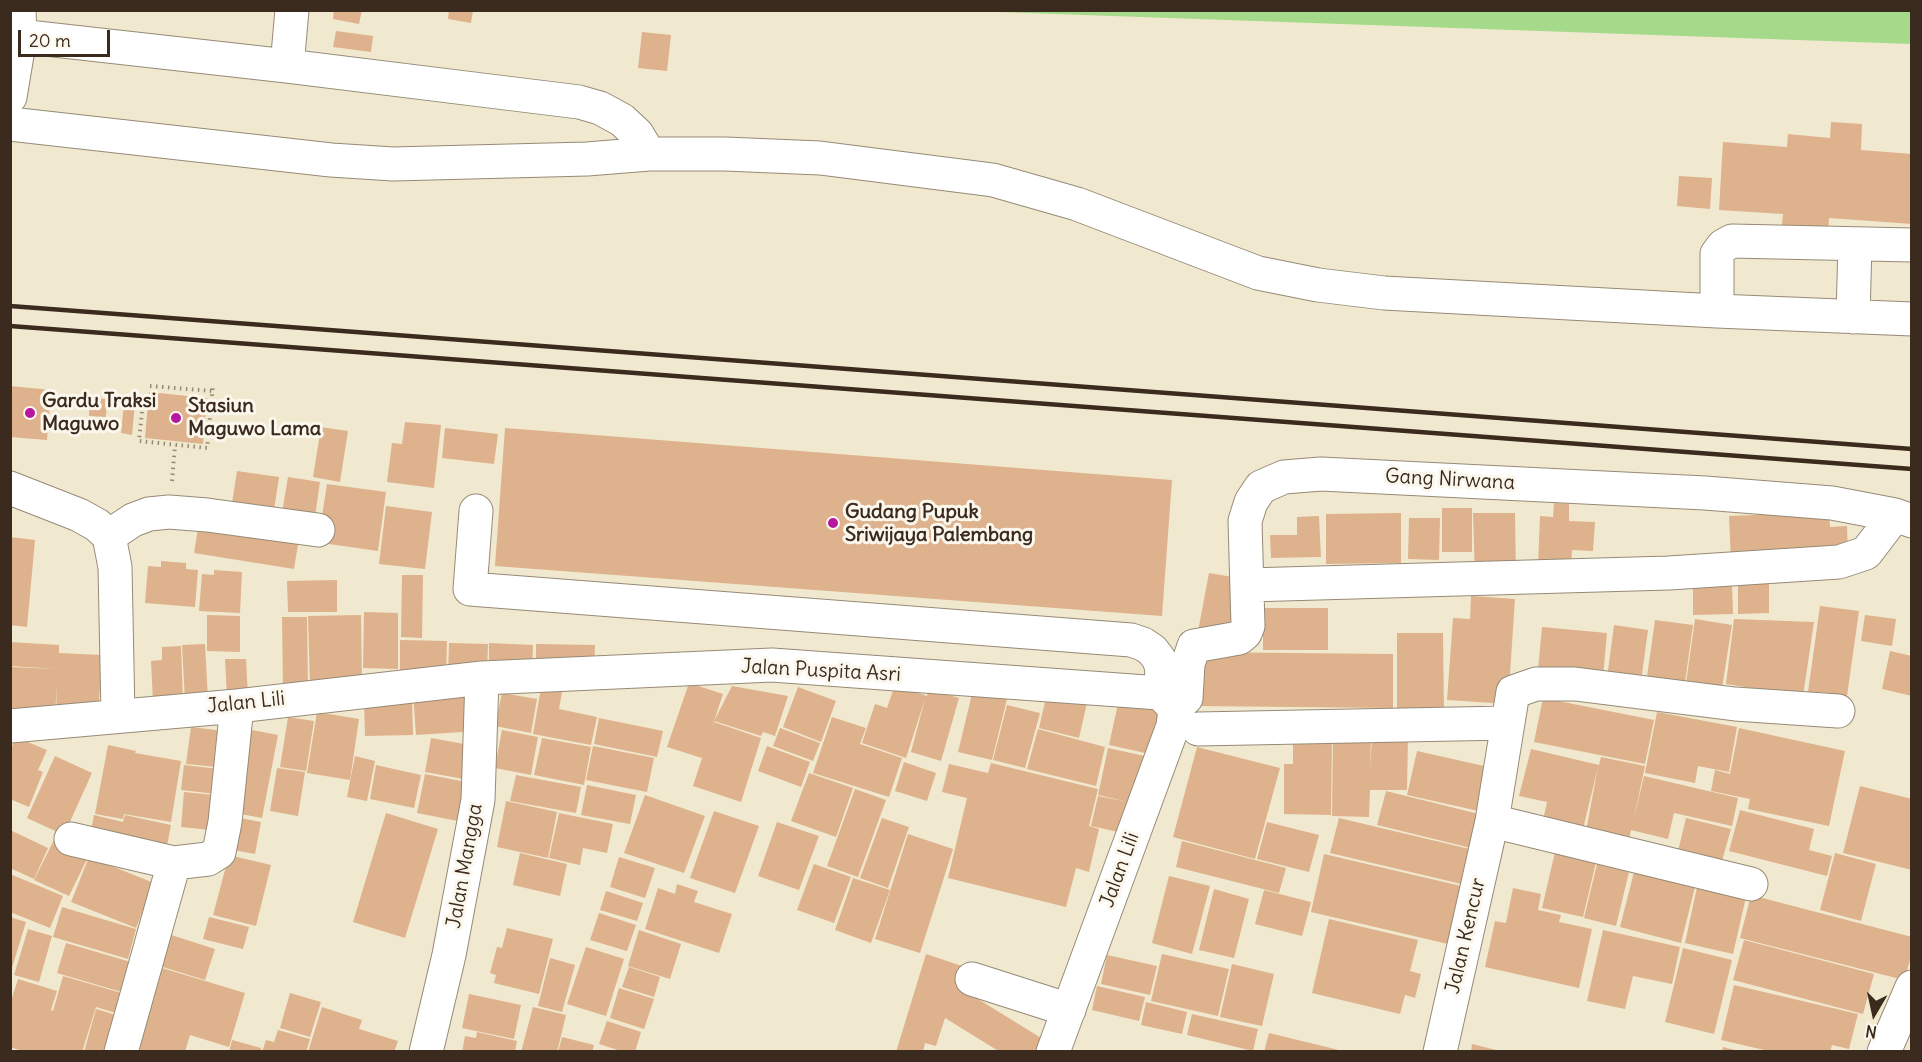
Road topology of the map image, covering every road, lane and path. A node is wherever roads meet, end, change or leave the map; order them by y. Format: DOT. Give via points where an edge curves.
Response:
graph roads {
  1 [pos="292,10"];
  2 [pos="16,27"];
  3 [pos="287,66"];
  4 [pos="10,97"];
  5 [pos="10,124"];
  6 [pos="649,154"];
  7 [pos="1855,244"];
  8 [pos="1911,245"];
  9 [pos="1716,311"];
  10 [pos="1853,317"];
  11 [pos="1911,319"];
  12 [pos="150,386"];
  13 [pos="135,401"];
  14 [pos="10,488"];
  15 [pos="476,511"];
  16 [pos="1903,518"];
  17 [pos="318,530"];
  18 [pos="109,536"];
  19 [pos="1248,585"];
  20 [pos="482,678"];
  21 [pos="237,706"];
  22 [pos="1178,710"];
  23 [pos="1838,711"];
  24 [pos="118,715"];
  25 [pos="1507,723"];
  26 [pos="10,726"];
  27 [pos="1492,821"];
  28 [pos="71,839"];
  29 [pos="174,863"];
  30 [pos="1751,884"];
  31 [pos="972,979"];
  32 [pos="1911,987"];
  33 [pos="1069,1010"];
  34 [pos="121,1052"];
  35 [pos="426,1052"];
  36 [pos="1053,1052"];
  37 [pos="1440,1052"];
  38 [pos="1884,1052"];
  1 -- 3 [label="street"];
  2 -- 3 [label="street"];
  2 -- 4 [label="street"];
  3 -- 6 [label="street" via="579,102 622,120 637,134"];
  5 -- 6 [label="street" via="393,164"];
  6 -- 9 [label="street" via="820,158 993,180 1077,204 1258,273 1318,285 1384,293"];
  7 -- 8 [label="street"];
  7 -- 9 [label="street" via="1732,241 1718,254"];
  7 -- 10 [label="street"];
  9 -- 10 [label="street"];
  10 -- 11 [label="street"];
  12 -- 13 [label="path" via="213,388 207,448 140,441 143,402"];
  14 -- 18 [label="street" via="79,515"];
  15 -- 22 [label="street" via="470,589 1131,640 1152,650 1159,659"];
  16 -- 19 [label="street" via="1866,553 1839,562 1669,573"];
  16 -- 19 [label="street, Gang Nirwana" via="1832,503 1705,493 1321,474 1284,477 1261,487 1251,502 1245,521"];
  17 -- 18 [label="street" via="169,512 133,520"];
  18 -- 24 [label="street" via="114,567"];
  19 -- 22 [label="street, Gang Nirwana" via="1245,633 1239,638 1194,646 1188,664 1186,698"];
  20 -- 21 [label="street, Jalan Lili"];
  20 -- 22 [label="street, Jalan Puspita Asri" via="772,665"];
  20 -- 35 [label="street, Jalan Mangga" via="478,800"];
  21 -- 24 [label="street, Jalan Lili"];
  21 -- 29 [label="street" via="219,852 208,859"];
  22 -- 25 [label="street, Jalan Puspita Asri"];
  22 -- 33 [label="street, Jalan Lili"];
  23 -- 25 [label="street, Jalan Kencur" via="1735,704 1575,684 1536,684 1513,692"];
  24 -- 26 [label="street, Jalan Lili"];
  25 -- 27 [label="street, Jalan Kencur"];
  27 -- 30 [label="street"];
  27 -- 37 [label="street, Jalan Kencur"];
  28 -- 29 [label="street"];
  29 -- 34 [label="street"];
  31 -- 33 [label="street"];
  32 -- 38 [label="street"];
  33 -- 36 [label="street, Jalan Lili"];
}
